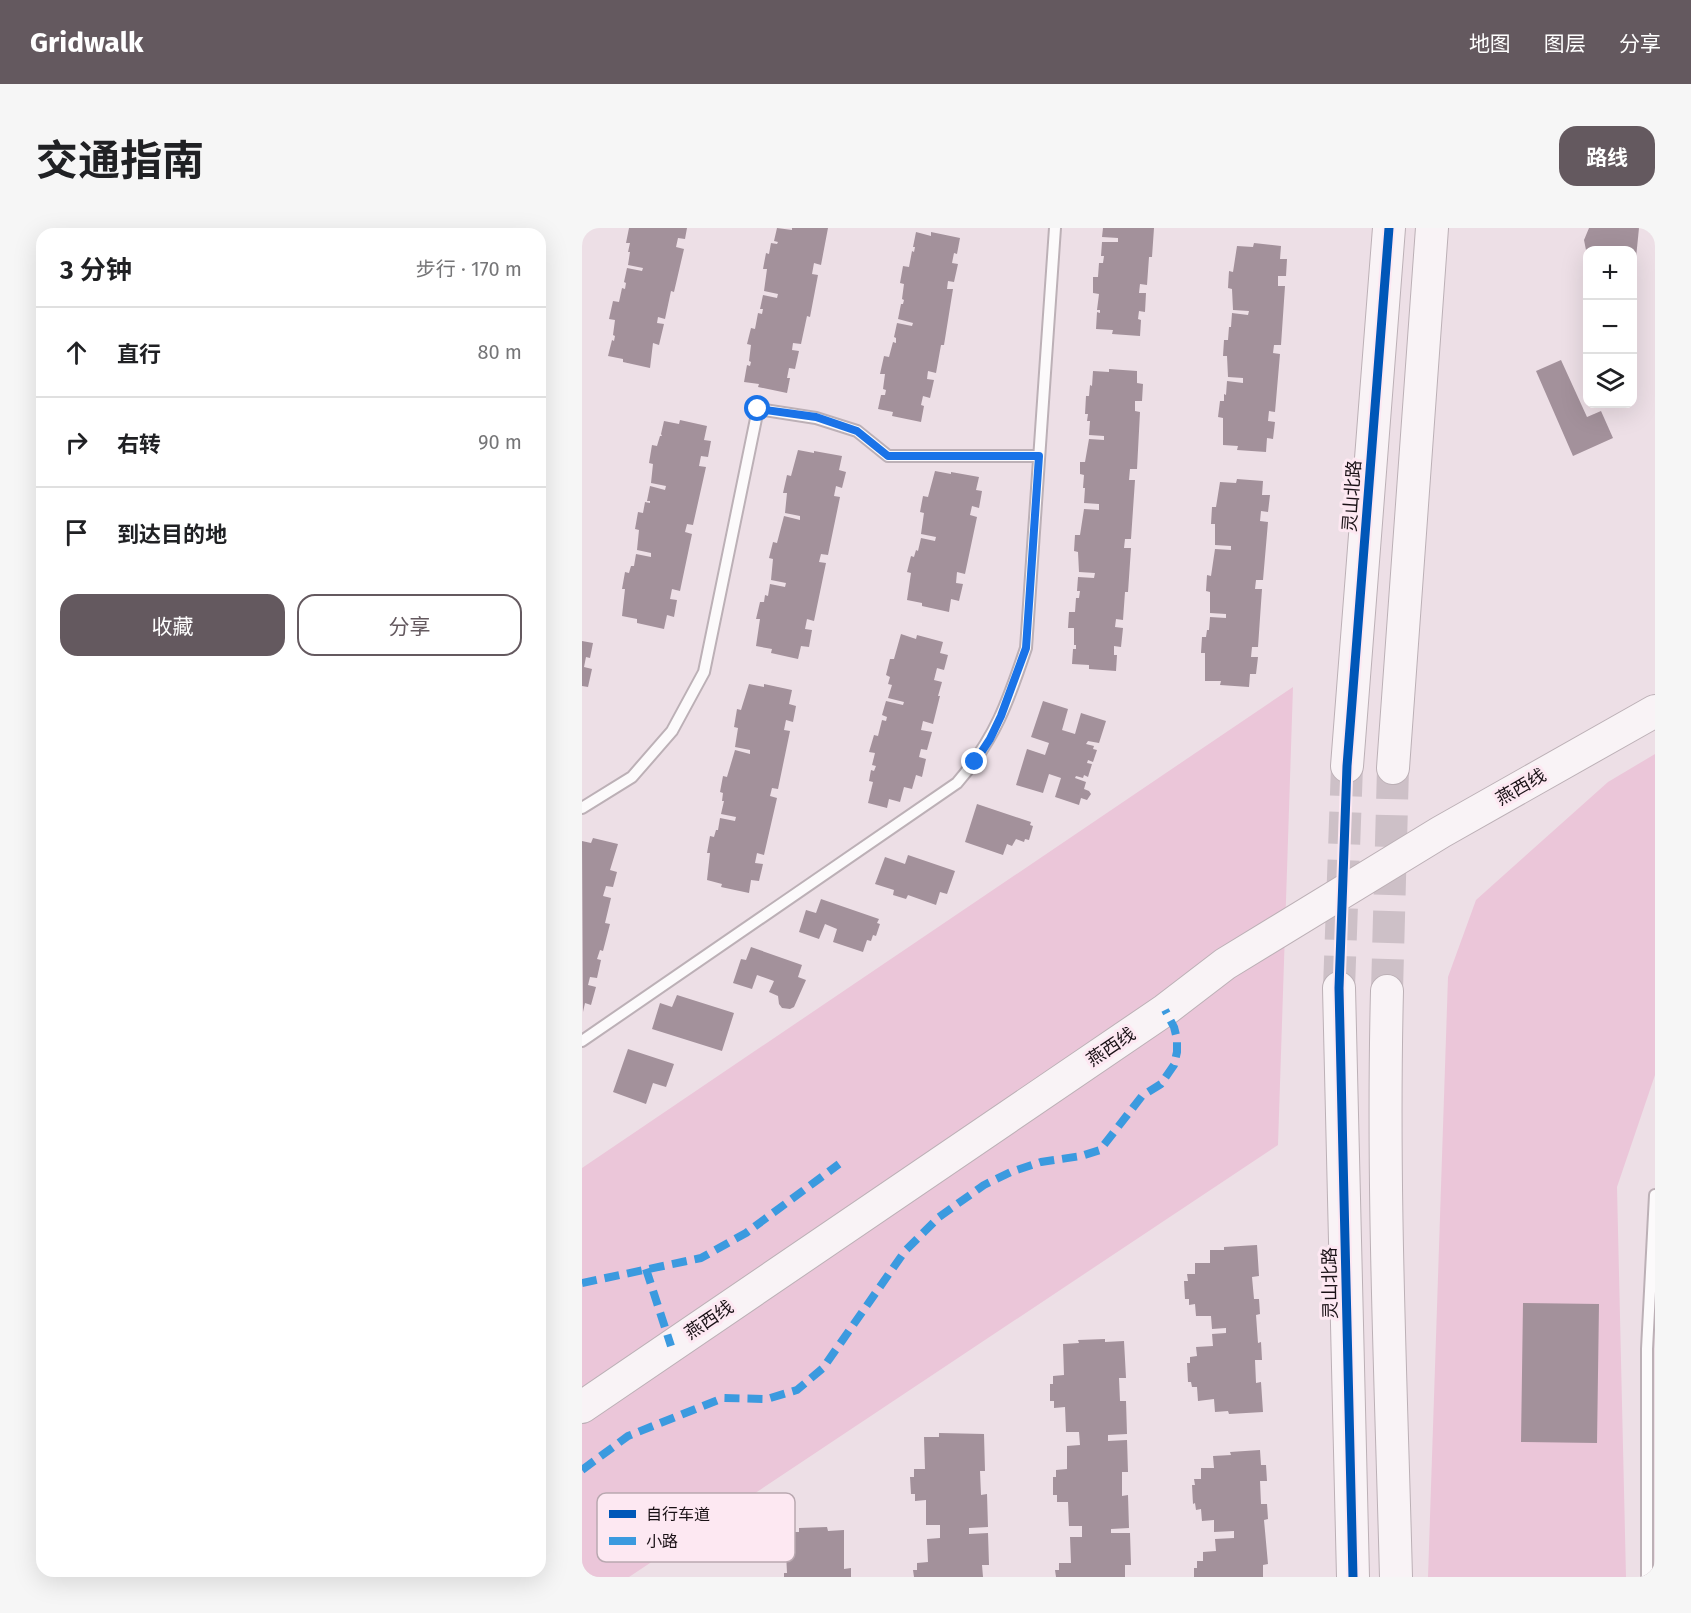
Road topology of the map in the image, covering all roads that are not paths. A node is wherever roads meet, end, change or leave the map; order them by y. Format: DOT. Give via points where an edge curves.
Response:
graph roads {
  1 [pos="1055,228"];
  2 [pos="1389,228"];
  3 [pos="1432,228"];
  4 [pos="1039,456"];
  5 [pos="1655,711"];
  6 [pos="1347,766"];
  7 [pos="1393,768"];
  8 [pos="582,808"];
  9 [pos="1339,988"];
  10 [pos="1387,991"];
  11 [pos="582,1041"];
  12 [pos="1655,1195"];
  13 [pos="582,1407"];
  14 [pos="1353,1577"];
  15 [pos="1396,1577"];
  16 [pos="1647,1577"];
  1 -- 4 [label="lane"];
  2 -- 6 [label="street, 灵山北路"];
  3 -- 7 [label="street"];
  4 -- 8 [label="lane" via="888,456 857,431 816,417 758,409 704,672 672,731 632,777"];
  4 -- 11 [label="lane" via="1026,648 1001,716 975,762 957,783 926,806"];
  5 -- 13 [label="street, 燕西线" via="1441,832 1225,964 1165,1010"];
  9 -- 14 [label="street, 灵山北路"];
  10 -- 15 [label="street" via="1386,1192"];
  12 -- 16 [label="lane" via="1647,1349"];
}
